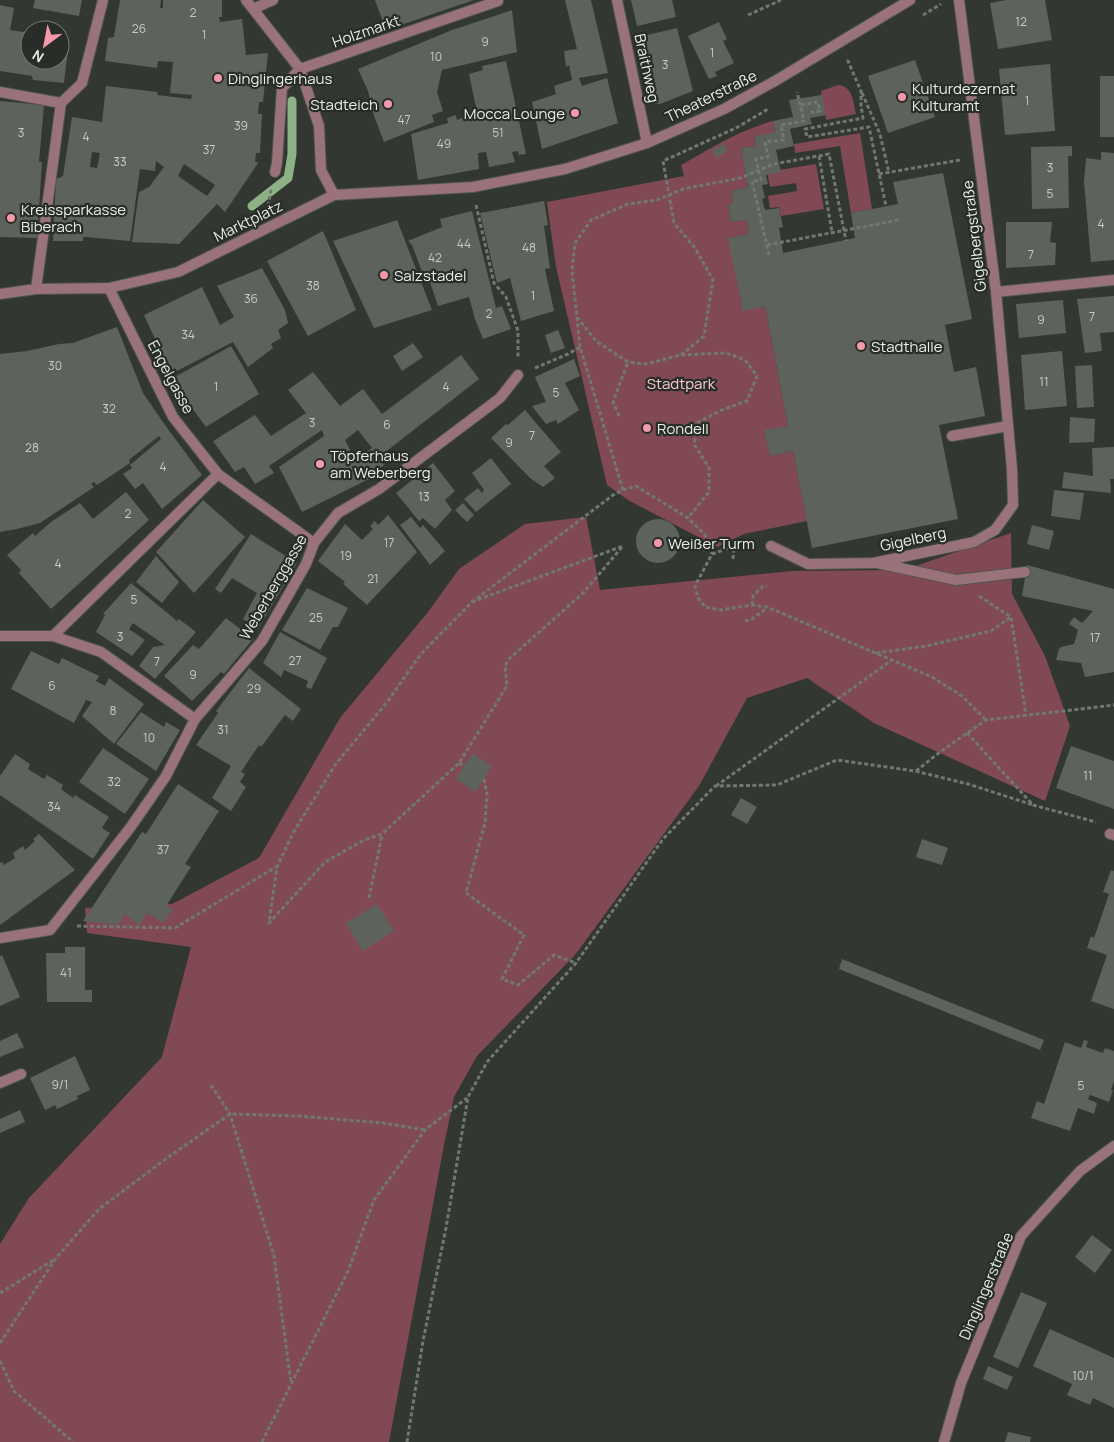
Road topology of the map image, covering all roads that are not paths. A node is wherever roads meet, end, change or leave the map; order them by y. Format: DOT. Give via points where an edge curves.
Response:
graph roads {
  1 [pos="103,0"];
  2 [pos="246,0"];
  3 [pos="273,0"];
  4 [pos="617,0"];
  5 [pos="910,0"];
  6 [pos="959,0"];
  7 [pos="498,2"];
  8 [pos="253,9"];
  9 [pos="300,69"];
  10 [pos="0,92"];
  11 [pos="61,103"];
  12 [pos="647,143"];
  13 [pos="278,167"];
  14 [pos="509,181"];
  15 [pos="334,195"];
  16 [pos="1114,280"];
  17 [pos="109,288"];
  18 [pos="36,289"];
  19 [pos="996,292"];
  20 [pos="0,294"];
  21 [pos="518,375"];
  22 [pos="1008,426"];
  23 [pos="952,436"];
  24 [pos="1012,470"];
  25 [pos="218,474"];
  26 [pos="314,543"];
  27 [pos="771,546"];
  28 [pos="873,563"];
  29 [pos="1026,572"];
  30 [pos="0,636"];
  31 [pos="53,636"];
  32 [pos="195,719"];
  33 [pos="0,938"];
  34 [pos="21,1074"];
  35 [pos="0,1083"];
  36 [pos="1114,1146"];
  37 [pos="944,1442"];
  1 -- 11 [label="street" via="82,83"];
  2 -- 8 [label="street"];
  3 -- 8 [label="street"];
  4 -- 12 [label="street, Braithweg"];
  5 -- 12 [label="street, Theaterstraße" via="724,109"];
  6 -- 19 [label="street, Gigelbergstraße"];
  7 -- 9 [label="street, Holzmarkt"];
  8 -- 9 [label="street"];
  9 -- 13 [label="street" via="282,88"];
  9 -- 15 [label="street" via="319,126 321,170"];
  10 -- 11 [label="street"];
  11 -- 18 [label="street"];
  12 -- 14 [label="street, Theaterstraße" via="565,169"];
  14 -- 15 [label="street, Marktplatz" via="474,187"];
  15 -- 17 [label="street, Marktplatz" via="178,272"];
  16 -- 19 [label="street"];
  17 -- 18 [label="street, Marktplatz"];
  17 -- 25 [label="street, Engelgasse" via="173,417"];
  18 -- 20 [label="street, Marktplatz"];
  19 -- 22 [label="street, Gigelbergstraße"];
  21 -- 26 [label="street, Weberberggasse" via="500,398 379,489 338,514"];
  22 -- 23 [label="street"];
  22 -- 24 [label="street, Gigelbergstraße"];
  24 -- 28 [label="street, Gigelberg" via="1013,505 995,530 974,542"];
  25 -- 26 [label="street, Engelgasse"];
  25 -- 31 [label="street"];
  26 -- 32 [label="street, Weberberggasse" via="306,564 262,641"];
  27 -- 28 [label="street, Gigelberg" via="808,564"];
  28 -- 29 [label="street" via="956,580"];
  30 -- 31 [label="street"];
  31 -- 32 [label="street" via="101,652"];
  32 -- 33 [label="street, Weberberggasse" via="161,784 50,930"];
  34 -- 35 [label="street"];
  36 -- 37 [label="street, Dinglingerstraße" via="1080,1171 1021,1236 961,1383"];
}
